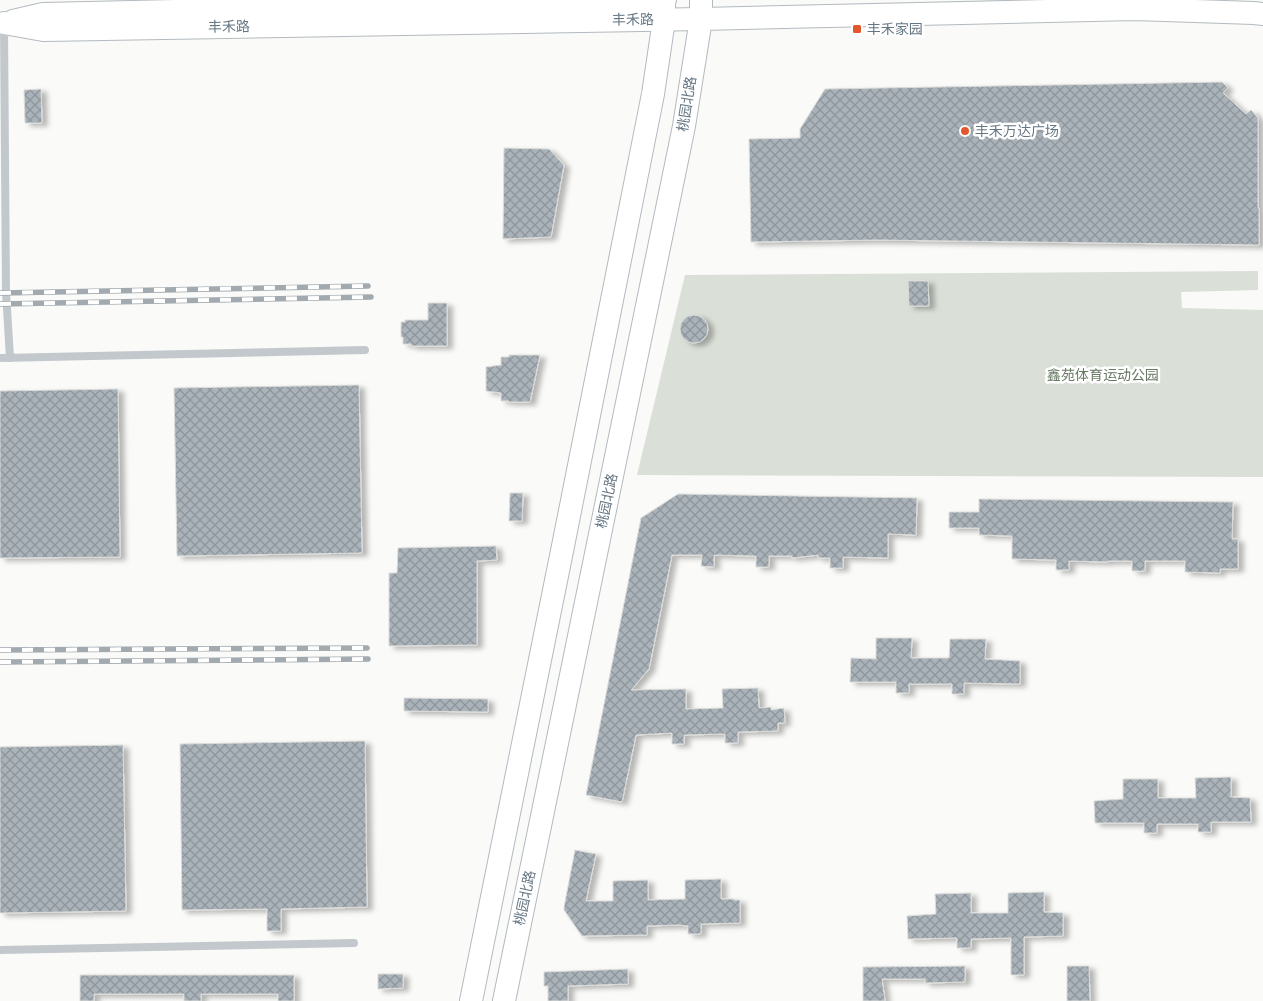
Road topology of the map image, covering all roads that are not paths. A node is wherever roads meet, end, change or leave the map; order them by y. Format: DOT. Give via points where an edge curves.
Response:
graph roads {
  1 [pos="664,7"];
  2 [pos="701,10"];
  3 [pos="1263,14"];
  4 [pos="2,23"];
  5 [pos="3,252"];
  6 [pos="365,350"];
  7 [pos="0,358"];
  8 [pos="10,358"];
  9 [pos="354,943"];
  10 [pos="0,950"];
  11 [pos="471,1001"];
  12 [pos="504,1001"];
  1 -- 2 [label="main road, 丰禾路"];
  1 -- 4 [label="main road, 丰禾路" via="43,14"];
  1 -- 11 [label="main road" via="652,94"];
  2 -- 3 [label="main road, 丰禾路" via="1135,9"];
  2 -- 12 [label="main road, 桃园北路" via="682,135"];
  4 -- 5 [label="lane"];
  5 -- 8 [label="lane"];
  6 -- 8 [label="lane"];
  7 -- 8 [label="lane"];
  9 -- 10 [label="lane"];
}
